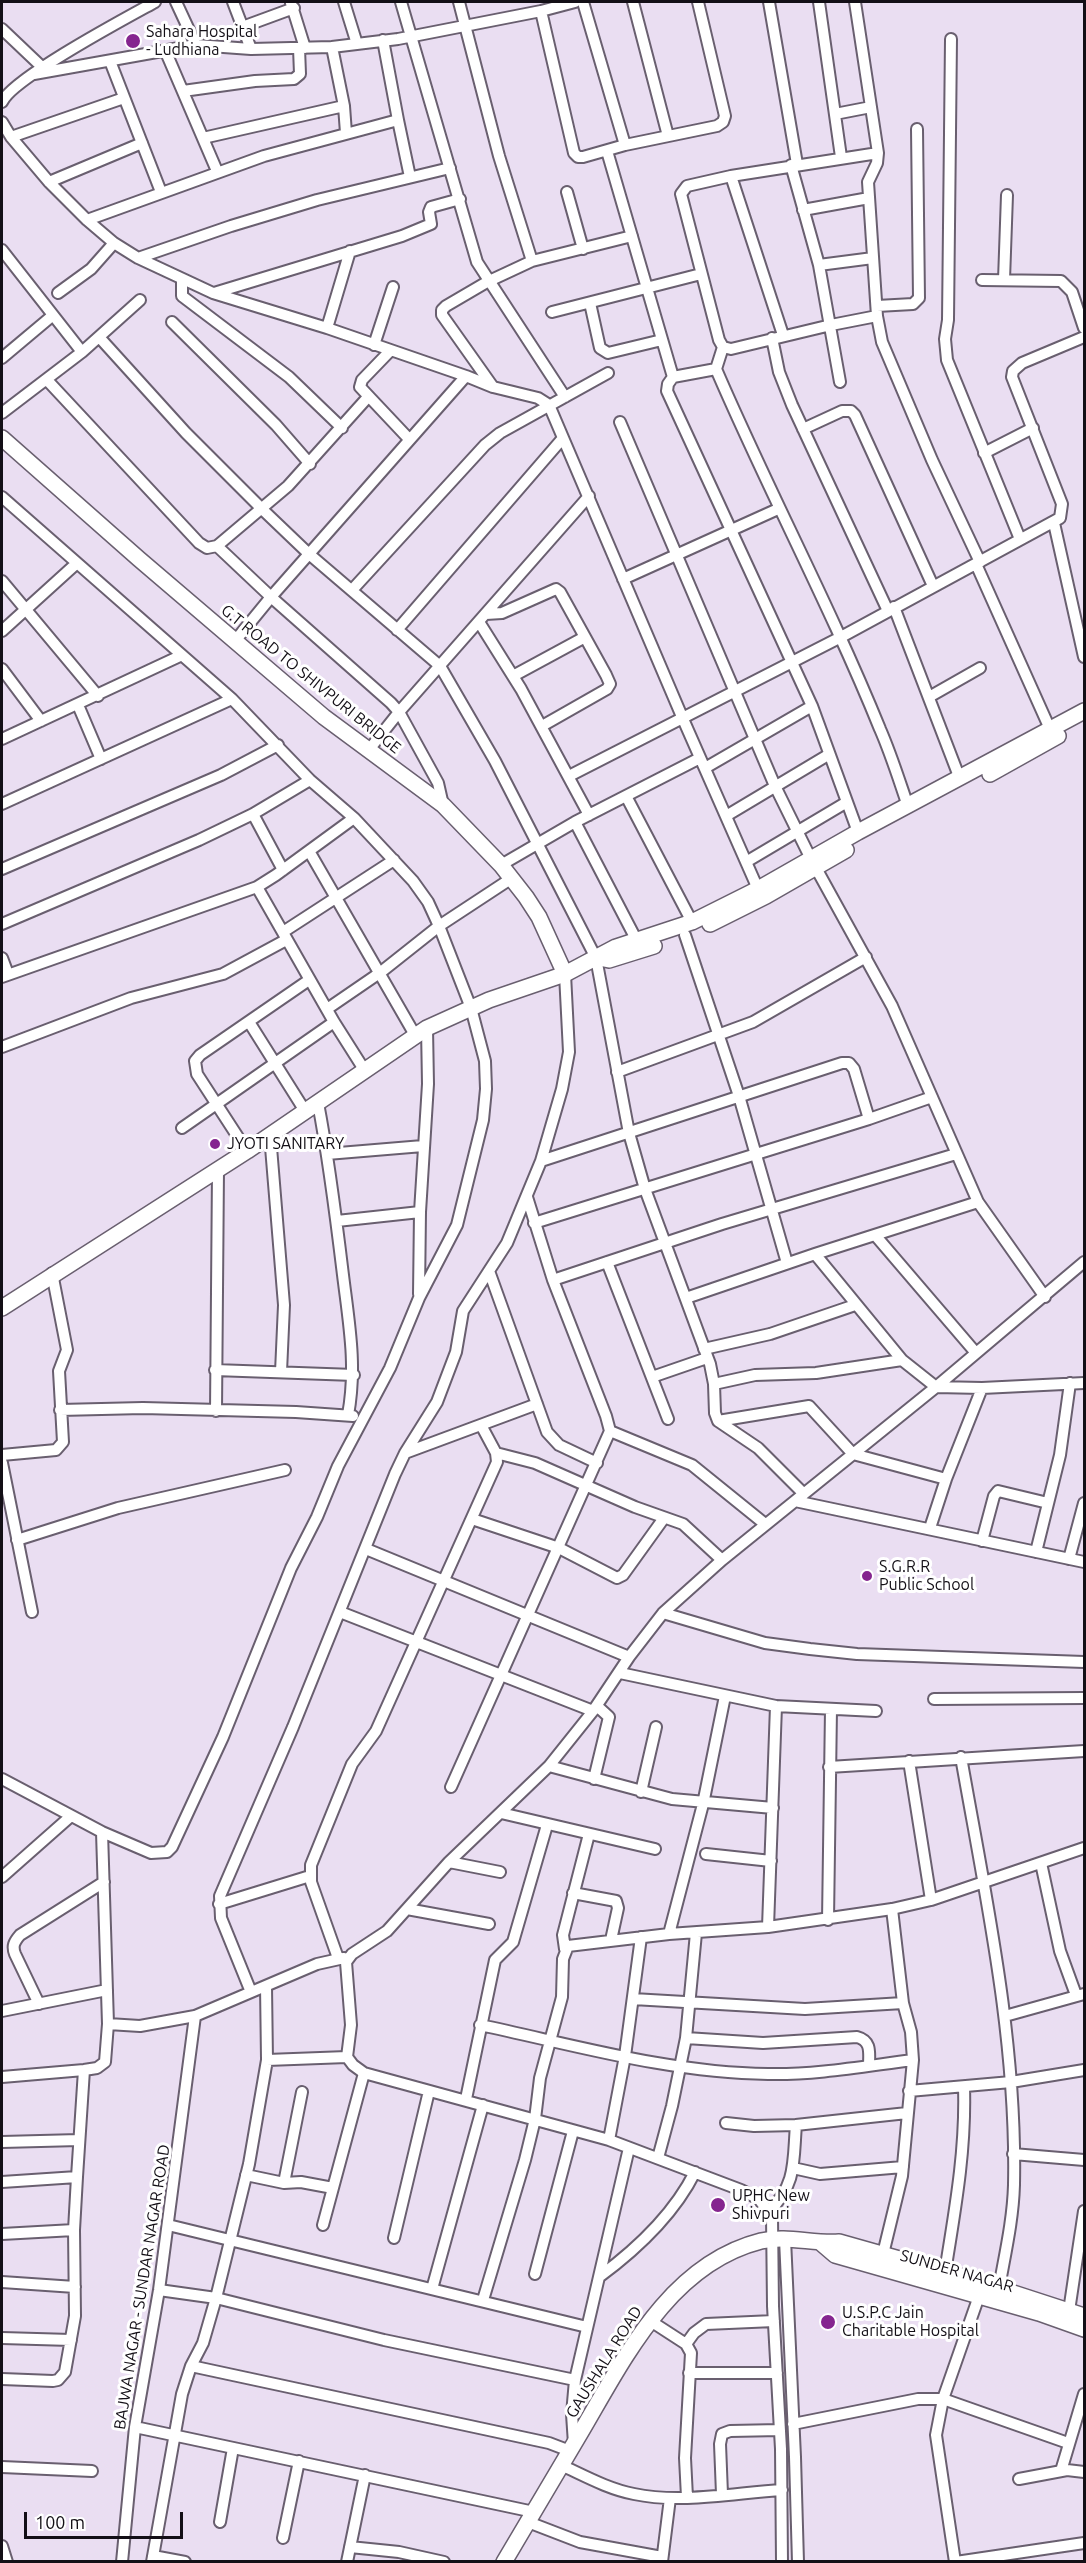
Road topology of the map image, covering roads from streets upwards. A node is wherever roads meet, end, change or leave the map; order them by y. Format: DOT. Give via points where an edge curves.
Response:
graph roads {
  1 [pos="155,2"];
  2 [pos="176,2"];
  3 [pos="233,2"];
  4 [pos="344,2"];
  5 [pos="401,2"];
  6 [pos="459,2"];
  7 [pos="522,2"];
  8 [pos="575,2"];
  9 [pos="583,2"];
  10 [pos="633,2"];
  11 [pos="698,2"];
  12 [pos="769,2"];
  13 [pos="819,2"];
  14 [pos="855,2"];
  15 [pos="292,5"];
  16 [pos="541,11"];
  17 [pos="526,13"];
  18 [pos="467,24"];
  19 [pos="244,26"];
  20 [pos="2,29"];
  21 [pos="413,36"];
  22 [pos="951,39"];
  23 [pos="383,40"];
  24 [pos="357,44"];
  25 [pos="196,45"];
  26 [pos="332,47"];
  27 [pos="302,48"];
  28 [pos="251,49"];
  29 [pos="165,50"];
  30 [pos="110,61"];
  31 [pos="38,71"];
  32 [pos="183,92"];
  33 [pos="124,98"];
  34 [pos="2,102"];
  35 [pos="344,106"];
  36 [pos="871,107"];
  37 [pos="835,114"];
  38 [pos="398,120"];
  39 [pos="2,122"];
  40 [pos="917,129"];
  41 [pos="346,133"];
  42 [pos="668,136"];
  43 [pos="11,137"];
  44 [pos="203,138"];
  45 [pos="142,143"];
  46 [pos="625,145"];
  47 [pos="607,151"];
  48 [pos="878,153"];
  49 [pos="842,158"];
  50 [pos="794,164"];
  51 [pos="450,168"];
  52 [pos="217,171"];
  53 [pos="731,176"];
  54 [pos="410,177"];
  55 [pos="49,182"];
  56 [pos="161,192"];
  57 [pos="567,192"];
  58 [pos="1007,195"];
  59 [pos="869,198"];
  60 [pos="460,199"];
  61 [pos="803,210"];
  62 [pos="87,220"];
  63 [pos="632,236"];
  64 [pos="114,243"];
  65 [pos="583,249"];
  66 [pos="2,250"];
  67 [pos="350,251"];
  68 [pos="138,258"];
  69 [pos="873,258"];
  70 [pos="532,261"];
  71 [pos="819,265"];
  72 [pos="701,274"];
  73 [pos="182,279"];
  74 [pos="982,280"];
  75 [pos="1004,280"];
  76 [pos="487,282"];
  77 [pos="393,287"];
  78 [pos="647,289"];
  79 [pos="58,292"];
  80 [pos="213,293"];
  81 [pos="140,300"];
  82 [pos="590,303"];
  83 [pos="877,311"];
  84 [pos="552,312"];
  85 [pos="52,316"];
  86 [pos="172,322"];
  87 [pos="831,325"];
  88 [pos="327,328"];
  89 [pos="1084,328"];
  90 [pos="99,336"];
  91 [pos="783,336"];
  92 [pos="1084,337"];
  93 [pos="772,338"];
  94 [pos="662,339"];
  95 [pos="374,345"];
  96 [pos="723,347"];
  97 [pos="390,351"];
  98 [pos="82,352"];
  99 [pos="2,358"];
  100 [pos="716,369"];
  101 [pos="608,373"];
  102 [pos="466,376"];
  103 [pos="673,377"];
  104 [pos="47,380"];
  105 [pos="840,382"];
  106 [pos="493,387"];
  107 [pos="368,397"];
  108 [pos="565,397"];
  109 [pos="549,405"];
  110 [pos="2,413"];
  111 [pos="620,422"];
  112 [pos="342,428"];
  113 [pos="1033,428"];
  114 [pos="803,429"];
  115 [pos="2,438"];
  116 [pos="563,438"];
  117 [pos="410,439"];
  118 [pos="984,453"];
  119 [pos="310,464"];
  120 [pos="589,496"];
  121 [pos="2,497"];
  122 [pos="778,509"];
  123 [pos="263,510"];
  124 [pos="1054,523"];
  125 [pos="731,531"];
  126 [pos="1020,539"];
  127 [pos="217,546"];
  128 [pos="309,554"];
  129 [pos="678,555"];
  130 [pos="978,563"];
  131 [pos="77,564"];
  132 [pos="623,579"];
  133 [pos="2,581"];
  134 [pos="933,586"];
  135 [pos="352,590"];
  136 [pos="271,597"];
  137 [pos="891,609"];
  138 [pos="27,610"];
  139 [pos="483,618"];
  140 [pos="397,630"];
  141 [pos="2,632"];
  142 [pos="585,637"];
  143 [pos="841,637"];
  144 [pos="235,641"];
  145 [pos="180,656"];
  146 [pos="1084,657"];
  147 [pos="792,662"];
  148 [pos="440,666"];
  149 [pos="980,668"];
  150 [pos="2,669"];
  151 [pos="513,676"];
  152 [pos="736,692"];
  153 [pos="98,696"];
  154 [pos="929,697"];
  155 [pos="232,699"];
  156 [pos="78,705"];
  157 [pos="812,706"];
  158 [pos="1084,711"];
  159 [pos="399,712"];
  160 [pos="683,719"];
  161 [pos="41,721"];
  162 [pos="1084,722"];
  163 [pos="542,726"];
  164 [pos="1050,729"];
  165 [pos="2,739"];
  166 [pos="756,739"];
  167 [pos="278,745"];
  168 [pos="368,751"];
  169 [pos="828,754"];
  170 [pos="100,759"];
  171 [pos="703,763"];
  172 [pos="569,776"];
  173 [pos="960,779"];
  174 [pos="310,780"];
  175 [pos="775,786"];
  176 [pos="626,796"];
  177 [pos="847,802"];
  178 [pos="2,804"];
  179 [pos="443,806"];
  180 [pos="908,806"];
  181 [pos="253,814"];
  182 [pos="589,815"];
  183 [pos="726,816"];
  184 [pos="354,818"];
  185 [pos="575,822"];
  186 [pos="797,832"];
  187 [pos="858,832"];
  188 [pos="538,842"];
  189 [pos="309,851"];
  190 [pos="394,860"];
  191 [pos="746,862"];
  192 [pos="814,864"];
  193 [pos="501,865"];
  194 [pos="2,869"];
  195 [pos="283,870"];
  196 [pos="512,879"];
  197 [pos="256,886"];
  198 [pos="758,889"];
  199 [pos="337,898"];
  200 [pos="2,924"];
  201 [pos="439,926"];
  202 [pos="689,929"];
  203 [pos="284,936"];
  204 [pos="637,940"];
  205 [pos="866,957"];
  206 [pos="2,958"];
  207 [pos="596,958"];
  208 [pos="381,972"];
  209 [pos="565,974"];
  210 [pos="5,976"];
  211 [pos="309,980"];
  212 [pos="471,1008"];
  213 [pos="327,1009"];
  214 [pos="249,1022"];
  215 [pos="334,1022"];
  216 [pos="421,1032"];
  217 [pos="720,1036"];
  218 [pos="2,1047"];
  219 [pos="276,1063"];
  220 [pos="365,1071"];
  221 [pos="617,1072"];
  222 [pos="739,1096"];
  223 [pos="932,1097"];
  224 [pos="216,1105"];
  225 [pos="312,1107"];
  226 [pos="869,1119"];
  227 [pos="182,1128"];
  228 [pos="629,1133"];
  229 [pos="270,1135"];
  230 [pos="423,1146"];
  231 [pos="247,1151"];
  232 [pos="327,1154"];
  233 [pos="757,1154"];
  234 [pos="956,1154"];
  235 [pos="541,1161"];
  236 [pos="218,1170"];
  237 [pos="645,1189"];
  238 [pos="526,1197"];
  239 [pos="978,1202"];
  240 [pos="772,1208"];
  241 [pos="420,1212"];
  242 [pos="337,1221"];
  243 [pos="534,1223"];
  244 [pos="875,1234"];
  245 [pos="665,1242"];
  246 [pos="814,1254"];
  247 [pos="607,1262"];
  248 [pos="1084,1262"];
  249 [pos="787,1263"];
  250 [pos="489,1271"];
  251 [pos="52,1273"];
  252 [pos="553,1280"];
  253 [pos="1045,1297"];
  254 [pos="419,1298"];
  255 [pos="686,1298"];
  256 [pos="855,1305"];
  257 [pos="2,1308"];
  258 [pos="976,1353"];
  259 [pos="706,1354"];
  260 [pos="902,1360"];
  261 [pos="215,1370"];
  262 [pos="280,1372"];
  263 [pos="354,1375"];
  264 [pos="652,1377"];
  265 [pos="1070,1383"];
  266 [pos="1084,1383"];
  267 [pos="714,1384"];
  268 [pos="936,1387"];
  269 [pos="982,1389"];
  270 [pos="537,1404"];
  271 [pos="60,1410"];
  272 [pos="216,1411"];
  273 [pos="348,1415"];
  274 [pos="363,1417"];
  275 [pos="668,1419"];
  276 [pos="718,1421"];
  277 [pos="481,1425"];
  278 [pos="610,1431"];
  279 [pos="405,1453"];
  280 [pos="496,1454"];
  281 [pos="2,1455"];
  282 [pos="852,1455"];
  283 [pos="2,1463"];
  284 [pos="597,1463"];
  285 [pos="285,1470"];
  286 [pos="945,1479"];
  287 [pos="586,1486"];
  288 [pos="799,1497"];
  289 [pos="1048,1503"];
  290 [pos="1084,1503"];
  291 [pos="664,1518"];
  292 [pos="472,1519"];
  293 [pos="765,1524"];
  294 [pos="930,1528"];
  295 [pos="17,1540"];
  296 [pos="982,1540"];
  297 [pos="559,1548"];
  298 [pos="366,1549"];
  299 [pos="1036,1552"];
  300 [pos="1069,1559"];
  301 [pos="722,1560"];
  302 [pos="1084,1562"];
  303 [pos="444,1580"];
  304 [pos="32,1612"];
  305 [pos="340,1612"];
  306 [pos="663,1613"];
  307 [pos="527,1617"];
  308 [pos="415,1641"];
  309 [pos="629,1657"];
  310 [pos="1084,1662"];
  311 [pos="620,1673"];
  312 [pos="502,1676"];
  313 [pos="725,1696"];
  314 [pos="934,1698"];
  315 [pos="1084,1698"];
  316 [pos="776,1706"];
  317 [pos="595,1708"];
  318 [pos="831,1709"];
  319 [pos="876,1711"];
  320 [pos="656,1727"];
  321 [pos="1084,1750"];
  322 [pos="961,1757"];
  323 [pos="909,1761"];
  324 [pos="549,1766"];
  325 [pos="829,1767"];
  326 [pos="2,1779"];
  327 [pos="594,1779"];
  328 [pos="451,1787"];
  329 [pos="641,1792"];
  330 [pos="703,1803"];
  331 [pos="773,1808"];
  332 [pos="501,1813"];
  333 [pos="71,1816"];
  334 [pos="547,1825"];
  335 [pos="102,1832"];
  336 [pos="589,1834"];
  337 [pos="1084,1848"];
  338 [pos="655,1849"];
  339 [pos="706,1854"];
  340 [pos="771,1861"];
  341 [pos="449,1862"];
  342 [pos="1041,1863"];
  343 [pos="500,1872"];
  344 [pos="310,1876"];
  345 [pos="2,1877"];
  346 [pos="983,1881"];
  347 [pos="104,1882"];
  348 [pos="573,1893"];
  349 [pos="931,1900"];
  350 [pos="219,1904"];
  351 [pos="407,1909"];
  352 [pos="892,1909"];
  353 [pos="828,1920"];
  354 [pos="489,1924"];
  355 [pos="768,1928"];
  356 [pos="696,1933"];
  357 [pos="669,1934"];
  358 [pos="641,1937"];
  359 [pos="611,1940"];
  360 [pos="565,1949"];
  361 [pos="343,1958"];
  362 [pos="266,1986"];
  363 [pos="107,1990"];
  364 [pos="251,1992"];
  365 [pos="1080,1994"];
  366 [pos="633,1999"];
  367 [pos="688,2003"];
  368 [pos="903,2003"];
  369 [pos="39,2004"];
  370 [pos="2,2011"];
  371 [pos="195,2016"];
  372 [pos="1005,2016"];
  373 [pos="108,2024"];
  374 [pos="480,2025"];
  375 [pos="686,2037"];
  376 [pos="552,2040"];
  377 [pos="347,2056"];
  378 [pos="625,2056"];
  379 [pos="267,2060"];
  380 [pos="913,2060"];
  381 [pos="869,2066"];
  382 [pos="681,2067"];
  383 [pos="84,2070"];
  384 [pos="1084,2070"];
  385 [pos="364,2073"];
  386 [pos="2,2077"];
  387 [pos="1011,2082"];
  388 [pos="964,2086"];
  389 [pos="429,2091"];
  390 [pos="909,2091"];
  391 [pos="302,2092"];
  392 [pos="466,2099"];
  393 [pos="483,2105"];
  394 [pos="907,2113"];
  395 [pos="535,2118"];
  396 [pos="726,2123"];
  397 [pos="796,2125"];
  398 [pos="573,2131"];
  399 [pos="79,2140"];
  400 [pos="609,2140"];
  401 [pos="2,2142"];
  402 [pos="629,2148"];
  403 [pos="1013,2154"];
  404 [pos="658,2158"];
  405 [pos="1084,2160"];
  406 [pos="903,2167"];
  407 [pos="794,2168"];
  408 [pos="695,2172"];
  409 [pos="246,2175"];
  410 [pos="77,2177"];
  411 [pos="2,2182"];
  412 [pos="284,2183"];
  413 [pos="333,2188"];
  414 [pos="769,2211"];
  415 [pos="1084,2211"];
  416 [pos="168,2225"];
  417 [pos="323,2225"];
  418 [pos="74,2230"];
  419 [pos="2,2234"];
  420 [pos="394,2238"];
  421 [pos="778,2239"];
  422 [pos="231,2240"];
  423 [pos="821,2243"];
  424 [pos="1082,2250"];
  425 [pos="882,2254"];
  426 [pos="945,2272"];
  427 [pos="535,2274"];
  428 [pos="599,2277"];
  429 [pos="2,2282"];
  430 [pos="75,2287"];
  431 [pos="999,2288"];
  432 [pos="159,2289"];
  433 [pos="432,2289"];
  434 [pos="979,2296"];
  435 [pos="216,2298"];
  436 [pos="483,2300"];
  437 [pos="1069,2311"];
  438 [pos="1084,2316"];
  439 [pos="649,2320"];
  440 [pos="774,2321"];
  441 [pos="587,2327"];
  442 [pos="1084,2330"];
  443 [pos="2,2338"];
  444 [pos="71,2340"];
  445 [pos="686,2344"];
  446 [pos="191,2366"];
  447 [pos="689,2373"];
  448 [pos="777,2373"];
  449 [pos="2,2379"];
  450 [pos="575,2380"];
  451 [pos="1084,2394"];
  452 [pos="944,2399"];
  453 [pos="793,2424"];
  454 [pos="135,2427"];
  455 [pos="780,2430"];
  456 [pos="175,2436"];
  457 [pos="1068,2444"];
  458 [pos="572,2447"];
  459 [pos="233,2448"];
  460 [pos="299,2461"];
  461 [pos="561,2465"];
  462 [pos="2,2467"];
  463 [pos="92,2471"];
  464 [pos="1061,2471"];
  465 [pos="1084,2472"];
  466 [pos="365,2475"];
  467 [pos="1019,2479"];
  468 [pos="782,2490"];
  469 [pos="722,2494"];
  470 [pos="687,2497"];
  471 [pos="670,2498"];
  472 [pos="531,2517"];
  473 [pos="220,2522"];
  474 [pos="283,2538"];
  475 [pos="1084,2543"];
  476 [pos="2,2546"];
  477 [pos="350,2547"];
  478 [pos="153,2559"];
  479 [pos="662,2559"];
  480 [pos="985,2560"];
  481 [pos="7,2562"];
  482 [pos="122,2562"];
  483 [pos="185,2562"];
  484 [pos="347,2562"];
  485 [pos="444,2562"];
  486 [pos="504,2562"];
  487 [pos="782,2562"];
  488 [pos="798,2562"];
  489 [pos="956,2562"];
  1 -- 31 [label="street"];
  2 -- 25 [label="street"];
  3 -- 19 [label="street"];
  4 -- 24 [label="street"];
  5 -- 21 [label="street"];
  6 -- 18 [label="street"];
  7 -- 17 [label="street"];
  8 -- 16 [label="street"];
  9 -- 46 [label="street"];
  10 -- 42 [label="street"];
  11 -- 42 [label="street" via="725,116 717,126"];
  12 -- 50 [label="street"];
  13 -- 37 [label="street"];
  14 -- 36 [label="street"];
  15 -- 19 [label="street"];
  15 -- 27 [label="street"];
  16 -- 17 [label="street"];
  16 -- 47 [label="street" via="573,153 578,157"];
  17 -- 18 [label="street"];
  18 -- 21 [label="street"];
  18 -- 70 [label="street" via="499,156"];
  19 -- 28 [label="street"];
  20 -- 31 [label="street"];
  21 -- 23 [label="street"];
  21 -- 51 [label="street"];
  22 -- 118 [label="street" via="945,339 947,360"];
  23 -- 24 [label="street"];
  23 -- 38 [label="street"];
  24 -- 26 [label="street"];
  25 -- 28 [label="street"];
  25 -- 29 [label="street"];
  26 -- 27 [label="street"];
  26 -- 35 [label="street"];
  27 -- 28 [label="street"];
  27 -- 32 [label="street" via="300,74 294,79"];
  29 -- 30 [label="street"];
  29 -- 32 [label="street"];
  30 -- 31 [label="street"];
  30 -- 33 [label="street"];
  31 -- 34 [label="street" via="8,92"];
  32 -- 44 [label="street"];
  33 -- 43 [label="street"];
  33 -- 45 [label="street"];
  35 -- 41 [label="street"];
  35 -- 44 [label="street"];
  36 -- 37 [label="street"];
  36 -- 48 [label="street"];
  37 -- 49 [label="street"];
  38 -- 41 [label="street"];
  38 -- 54 [label="street"];
  39 -- 43 [label="street"];
  40 -- 83 [label="street" via="919,298 913,304"];
  41 -- 52 [label="street"];
  42 -- 46 [label="street"];
  43 -- 55 [label="street"];
  44 -- 52 [label="street"];
  45 -- 55 [label="street"];
  45 -- 56 [label="street"];
  46 -- 47 [label="street"];
  47 -- 63 [label="street"];
  48 -- 49 [label="street"];
  48 -- 59 [label="street" via="868,182"];
  49 -- 50 [label="street"];
  50 -- 53 [label="street"];
  50 -- 61 [label="street"];
  51 -- 54 [label="street"];
  51 -- 60 [label="street"];
  52 -- 56 [label="street"];
  53 -- 72 [label="street" via="687,186 681,194"];
  53 -- 91 [label="street"];
  54 -- 68 [label="street" via="231,225"];
  55 -- 62 [label="street"];
  56 -- 62 [label="street"];
  57 -- 65 [label="street"];
  58 -- 75 [label="street"];
  59 -- 61 [label="street"];
  59 -- 69 [label="street"];
  60 -- 67 [label="street" via="431,207 432,220 428,226"];
  60 -- 76 [label="street" via="470,244"];
  61 -- 71 [label="street"];
  62 -- 64 [label="street"];
  63 -- 65 [label="street"];
  63 -- 78 [label="street"];
  64 -- 68 [label="street"];
  64 -- 79 [label="street" via="91,269"];
  65 -- 70 [label="street"];
  66 -- 85 [label="street"];
  67 -- 80 [label="street"];
  67 -- 88 [label="street"];
  68 -- 73 [label="street"];
  69 -- 71 [label="street"];
  69 -- 83 [label="street"];
  70 -- 76 [label="street"];
  71 -- 87 [label="street"];
  72 -- 78 [label="street"];
  72 -- 96 [label="street"];
  73 -- 80 [label="street"];
  73 -- 112 [label="street" via="182,296 289,377"];
  74 -- 75 [label="street"];
  75 -- 89 [label="street" via="1061,281 1072,292"];
  76 -- 106 [label="street" via="446,306 442,315"];
  76 -- 108 [label="street"];
  77 -- 95 [label="street"];
  78 -- 82 [label="street"];
  78 -- 94 [label="street"];
  80 -- 88 [label="street"];
  81 -- 90 [label="street"];
  82 -- 84 [label="street"];
  82 -- 94 [label="street" via="603,352"];
  83 -- 87 [label="street"];
  83 -- 130 [label="street" via="892,369"];
  85 -- 98 [label="street"];
  85 -- 99 [label="street"];
  86 -- 119 [label="street"];
  87 -- 91 [label="street"];
  87 -- 105 [label="street"];
  88 -- 95 [label="street"];
  90 -- 98 [label="street"];
  90 -- 123 [label="street" via="186,433"];
  91 -- 93 [label="street"];
  92 -- 113 [label="street" via="1022,363 1013,371"];
  93 -- 96 [label="street" via="731,349"];
  93 -- 114 [label="street" via="779,372"];
  94 -- 103 [label="street"];
  95 -- 97 [label="street"];
  96 -- 100 [label="street"];
  97 -- 102 [label="street"];
  97 -- 107 [label="street" via="362,380 360,387"];
  98 -- 104 [label="street"];
  100 -- 103 [label="street"];
  100 -- 122 [label="street"];
  101 -- 108 [label="street"];
  102 -- 106 [label="street"];
  102 -- 117 [label="street"];
  103 -- 125 [label="street" via="667,391"];
  104 -- 110 [label="street"];
  104 -- 127 [label="street" via="199,543 207,548"];
  106 -- 109 [label="street" via="538,398"];
  107 -- 112 [label="street"];
  107 -- 117 [label="street"];
  108 -- 109 [label="street"];
  109 -- 116 [label="street"];
  109 -- 135 [label="street" via="485,445"];
  111 -- 129 [label="street"];
  112 -- 119 [label="street"];
  113 -- 118 [label="street"];
  113 -- 124 [label="street" via="1062,504 1063,512"];
  114 -- 134 [label="street" via="842,411 855,415"];
  114 -- 137 [label="street"];
  115 -- 144 [label="street, G.T ROAD TO SHIVPURI BRIDGE"];
  116 -- 120 [label="street"];
  116 -- 140 [label="street"];
  117 -- 128 [label="street"];
  118 -- 126 [label="street"];
  119 -- 123 [label="street"];
  120 -- 132 [label="street"];
  120 -- 139 [label="street"];
  121 -- 131 [label="street"];
  122 -- 125 [label="street"];
  122 -- 143 [label="street"];
  123 -- 127 [label="street"];
  123 -- 128 [label="street"];
  124 -- 126 [label="street"];
  124 -- 146 [label="street"];
  125 -- 129 [label="street"];
  125 -- 147 [label="street"];
  126 -- 130 [label="street"];
  127 -- 136 [label="street"];
  128 -- 135 [label="street"];
  128 -- 136 [label="street"];
  129 -- 132 [label="street"];
  129 -- 152 [label="street"];
  130 -- 134 [label="street"];
  130 -- 164 [label="street"];
  131 -- 138 [label="street"];
  131 -- 145 [label="street"];
  132 -- 160 [label="street"];
  133 -- 138 [label="street"];
  134 -- 137 [label="street"];
  135 -- 140 [label="street"];
  136 -- 144 [label="street"];
  136 -- 159 [label="street"];
  137 -- 143 [label="street"];
  137 -- 154 [label="street"];
  138 -- 141 [label="street"];
  138 -- 153 [label="street"];
  139 -- 142 [label="street" via="556,589"];
  139 -- 148 [label="street"];
  139 -- 151 [label="street"];
  140 -- 148 [label="street"];
  142 -- 151 [label="street"];
  142 -- 163 [label="street" via="609,687"];
  143 -- 147 [label="street"];
  143 -- 180 [label="street" via="882,731"];
  144 -- 168 [label="street, G.T ROAD TO SHIVPURI BRIDGE"];
  145 -- 153 [label="street"];
  145 -- 155 [label="street"];
  147 -- 152 [label="street"];
  147 -- 157 [label="street"];
  148 -- 159 [label="street"];
  148 -- 188 [label="street"];
  149 -- 154 [label="street"];
  150 -- 161 [label="street"];
  151 -- 163 [label="street"];
  152 -- 160 [label="street"];
  152 -- 166 [label="street"];
  153 -- 156 [label="street"];
  154 -- 173 [label="street"];
  155 -- 167 [label="street"];
  155 -- 170 [label="street"];
  156 -- 161 [label="street"];
  156 -- 170 [label="street"];
  157 -- 166 [label="street"];
  157 -- 169 [label="street"];
  158 -- 164 [label="street"];
  159 -- 168 [label="street"];
  159 -- 179 [label="street" via="438,783"];
  160 -- 171 [label="street"];
  160 -- 172 [label="street"];
  161 -- 165 [label="street"];
  162 -- 192 [label="street"];
  163 -- 172 [label="street"];
  164 -- 173 [label="street"];
  166 -- 171 [label="street"];
  166 -- 175 [label="street"];
  167 -- 174 [label="street"];
  167 -- 194 [label="street" via="221,775"];
  168 -- 179 [label="street, G.T ROAD TO SHIVPURI BRIDGE"];
  169 -- 175 [label="street"];
  169 -- 177 [label="street"];
  170 -- 178 [label="street"];
  171 -- 176 [label="street"];
  171 -- 183 [label="street"];
  172 -- 182 [label="street"];
  173 -- 180 [label="street"];
  174 -- 181 [label="street"];
  174 -- 184 [label="street"];
  175 -- 183 [label="street"];
  175 -- 186 [label="street"];
  176 -- 182 [label="street"];
  176 -- 202 [label="street"];
  177 -- 186 [label="street"];
  177 -- 187 [label="street"];
  179 -- 193 [label="street, G.T ROAD TO SHIVPURI BRIDGE"];
  180 -- 187 [label="street"];
  181 -- 195 [label="street"];
  181 -- 200 [label="street"];
  182 -- 185 [label="street"];
  183 -- 191 [label="street"];
  184 -- 189 [label="street"];
  184 -- 190 [label="street"];
  185 -- 188 [label="street"];
  185 -- 204 [label="street"];
  186 -- 191 [label="street"];
  186 -- 192 [label="street"];
  187 -- 192 [label="street"];
  188 -- 193 [label="street"];
  188 -- 207 [label="street"];
  189 -- 195 [label="street"];
  189 -- 199 [label="street"];
  190 -- 199 [label="street"];
  190 -- 201 [label="street" via="421,891"];
  191 -- 198 [label="street"];
  192 -- 198 [label="street"];
  192 -- 202 [label="street" via="734,913"];
  192 -- 205 [label="street"];
  193 -- 196 [label="street, G.T ROAD TO SHIVPURI BRIDGE"];
  195 -- 197 [label="street"];
  196 -- 201 [label="street"];
  196 -- 209 [label="street, G.T ROAD TO SHIVPURI BRIDGE" via="538,917"];
  197 -- 203 [label="street"];
  197 -- 210 [label="street"];
  198 -- 202 [label="street"];
  199 -- 203 [label="street"];
  199 -- 208 [label="street"];
  201 -- 208 [label="street"];
  201 -- 212 [label="street"];
  202 -- 204 [label="street"];
  202 -- 207 [label="street" via="620,957"];
  202 -- 217 [label="street"];
  203 -- 211 [label="street"];
  203 -- 218 [label="street" via="222,974 130,998"];
  204 -- 207 [label="street"];
  205 -- 217 [label="street" via="753,1022"];
  205 -- 223 [label="street" via="912,1047"];
  206 -- 210 [label="street"];
  207 -- 209 [label="street"];
  207 -- 221 [label="street"];
  208 -- 213 [label="street"];
  208 -- 216 [label="street"];
  209 -- 212 [label="street"];
  209 -- 235 [label="street" via="569,1052"];
  211 -- 213 [label="street"];
  211 -- 214 [label="street"];
  212 -- 216 [label="street"];
  212 -- 254 [label="street" via="484,1061 483,1120 457,1225"];
  213 -- 215 [label="street"];
  214 -- 219 [label="street"];
  214 -- 224 [label="street" via="195,1061 197,1074"];
  215 -- 219 [label="street"];
  215 -- 220 [label="street"];
  216 -- 220 [label="street"];
  216 -- 230 [label="street" via="427,1100"];
  217 -- 221 [label="street"];
  217 -- 222 [label="street"];
  219 -- 224 [label="street"];
  219 -- 225 [label="street"];
  220 -- 225 [label="street"];
  221 -- 228 [label="street"];
  222 -- 226 [label="street" via="846,1063 854,1069"];
  222 -- 228 [label="street"];
  222 -- 233 [label="street"];
  223 -- 226 [label="street"];
  223 -- 234 [label="street"];
  224 -- 227 [label="street"];
  224 -- 231 [label="street"];
  225 -- 229 [label="street"];
  225 -- 232 [label="street"];
  226 -- 233 [label="street"];
  228 -- 235 [label="street"];
  228 -- 237 [label="street"];
  229 -- 231 [label="street"];
  229 -- 262 [label="street" via="284,1305"];
  230 -- 232 [label="street"];
  230 -- 241 [label="street"];
  231 -- 236 [label="street"];
  232 -- 242 [label="street"];
  233 -- 237 [label="street"];
  233 -- 240 [label="street"];
  234 -- 239 [label="street"];
  234 -- 240 [label="street"];
  235 -- 238 [label="street"];
  236 -- 251 [label="street"];
  236 -- 261 [label="street"];
  237 -- 243 [label="street"];
  237 -- 245 [label="street"];
  238 -- 243 [label="street"];
  238 -- 250 [label="street" via="510,1238"];
  239 -- 244 [label="street"];
  239 -- 253 [label="street"];
  240 -- 245 [label="street"];
  240 -- 249 [label="street"];
  241 -- 242 [label="street"];
  241 -- 254 [label="street"];
  242 -- 263 [label="street"];
  243 -- 252 [label="street"];
  244 -- 246 [label="street"];
  244 -- 258 [label="street"];
  245 -- 247 [label="street"];
  245 -- 255 [label="street"];
  246 -- 249 [label="street"];
  246 -- 256 [label="street"];
  247 -- 252 [label="street"];
  247 -- 264 [label="street"];
  248 -- 253 [label="street"];
  249 -- 255 [label="street"];
  250 -- 270 [label="street"];
  250 -- 279 [label="street" via="463,1311 456,1352 437,1402"];
  251 -- 257 [label="street"];
  251 -- 271 [label="street" via="67,1350 59,1371"];
  252 -- 278 [label="street"];
  253 -- 258 [label="street"];
  254 -- 274 [label="street"];
  255 -- 259 [label="street"];
  256 -- 259 [label="street"];
  256 -- 260 [label="street"];
  258 -- 268 [label="street"];
  259 -- 264 [label="street"];
  259 -- 267 [label="street"];
  260 -- 267 [label="street" via="816,1373 755,1375"];
  260 -- 268 [label="street"];
  261 -- 262 [label="street"];
  261 -- 272 [label="street"];
  262 -- 263 [label="street"];
  263 -- 273 [label="street"];
  264 -- 275 [label="street"];
  265 -- 266 [label="street"];
  265 -- 269 [label="street"];
  265 -- 289 [label="street" via="1060,1455"];
  267 -- 276 [label="street"];
  268 -- 269 [label="street"];
  268 -- 282 [label="street"];
  269 -- 286 [label="street"];
  270 -- 277 [label="street"];
  270 -- 284 [label="street" via="552,1439"];
  271 -- 272 [label="street"];
  271 -- 281 [label="street" via="64,1438 60,1448"];
  272 -- 273 [label="street"];
  273 -- 274 [label="street"];
  274 -- 335 [label="street" via="291,1568 223,1737 172,1847 167,1852 151,1853"];
  276 -- 282 [label="street" via="809,1406"];
  276 -- 288 [label="street" via="758,1448"];
  277 -- 279 [label="street"];
  277 -- 280 [label="street"];
  278 -- 284 [label="street"];
  278 -- 293 [label="street" via="700,1469"];
  279 -- 298 [label="street"];
  280 -- 287 [label="street" via="535,1463"];
  280 -- 292 [label="street"];
  282 -- 286 [label="street"];
  282 -- 288 [label="street"];
  283 -- 295 [label="street"];
  284 -- 287 [label="street"];
  285 -- 295 [label="street" via="118,1509"];
  286 -- 294 [label="street"];
  287 -- 291 [label="street"];
  287 -- 297 [label="street"];
  288 -- 293 [label="street"];
  288 -- 294 [label="street"];
  289 -- 296 [label="street" via="998,1491"];
  289 -- 299 [label="street"];
  290 -- 300 [label="street"];
  291 -- 297 [label="street" via="620,1577 613,1577"];
  291 -- 301 [label="street" via="688,1528"];
  292 -- 297 [label="street"];
  292 -- 303 [label="street"];
  293 -- 301 [label="street"];
  294 -- 296 [label="street"];
  295 -- 304 [label="street"];
  296 -- 299 [label="street"];
  297 -- 307 [label="street"];
  298 -- 303 [label="street"];
  298 -- 305 [label="street"];
  299 -- 300 [label="street"];
  300 -- 302 [label="street"];
  301 -- 306 [label="street"];
  303 -- 307 [label="street"];
  303 -- 308 [label="street"];
  305 -- 308 [label="street"];
  305 -- 350 [label="street"];
  306 -- 309 [label="street"];
  306 -- 310 [label="street" via="765,1643 810,1649"];
  307 -- 309 [label="street"];
  307 -- 312 [label="street"];
  308 -- 312 [label="street"];
  308 -- 344 [label="street" via="376,1731 352,1764"];
  309 -- 311 [label="street"];
  311 -- 313 [label="street"];
  311 -- 317 [label="street"];
  312 -- 317 [label="street"];
  312 -- 328 [label="street"];
  313 -- 316 [label="street"];
  313 -- 330 [label="street"];
  314 -- 315 [label="street"];
  316 -- 318 [label="street"];
  316 -- 331 [label="street"];
  317 -- 324 [label="street"];
  317 -- 327 [label="street" via="609,1717"];
  318 -- 319 [label="street"];
  318 -- 325 [label="street"];
  320 -- 329 [label="street"];
  321 -- 322 [label="street"];
  322 -- 323 [label="street"];
  322 -- 346 [label="street"];
  323 -- 325 [label="street"];
  323 -- 349 [label="street"];
  324 -- 327 [label="street"];
  324 -- 332 [label="street"];
  325 -- 353 [label="street"];
  326 -- 333 [label="street"];
  327 -- 329 [label="street"];
  329 -- 330 [label="street"];
  330 -- 331 [label="street"];
  330 -- 357 [label="street"];
  331 -- 340 [label="street"];
  332 -- 334 [label="street"];
  332 -- 341 [label="street"];
  333 -- 335 [label="street"];
  333 -- 345 [label="street"];
  334 -- 336 [label="street"];
  334 -- 374 [label="street" via="513,1942 495,1959"];
  335 -- 347 [label="street"];
  336 -- 338 [label="street"];
  336 -- 348 [label="street"];
  337 -- 342 [label="street"];
  339 -- 340 [label="street"];
  340 -- 355 [label="street"];
  341 -- 343 [label="street"];
  341 -- 351 [label="street"];
  342 -- 346 [label="street"];
  342 -- 365 [label="street" via="1060,1951"];
  344 -- 350 [label="street"];
  344 -- 361 [label="street"];
  346 -- 349 [label="street"];
  346 -- 372 [label="street"];
  347 -- 363 [label="street"];
  347 -- 369 [label="street" via="15,1941 15,1954"];
  348 -- 359 [label="street" via="616,1901"];
  348 -- 360 [label="street" via="563,1935"];
  349 -- 352 [label="street"];
  350 -- 364 [label="street"];
  351 -- 354 [label="street"];
  351 -- 361 [label="street" via="387,1931"];
  352 -- 353 [label="street"];
  352 -- 368 [label="street"];
  353 -- 355 [label="street"];
  355 -- 356 [label="street"];
  356 -- 357 [label="street"];
  356 -- 367 [label="street"];
  357 -- 358 [label="street"];
  358 -- 359 [label="street"];
  358 -- 366 [label="street"];
  359 -- 360 [label="street" via="571,1944"];
  360 -- 376 [label="street" via="562,1997"];
  361 -- 362 [label="street"];
  361 -- 377 [label="street" via="351,2025"];
  362 -- 364 [label="street"];
  362 -- 379 [label="street"];
  363 -- 369 [label="street"];
  363 -- 373 [label="street"];
  364 -- 371 [label="street"];
  365 -- 372 [label="street"];
  366 -- 367 [label="street"];
  366 -- 378 [label="street"];
  367 -- 368 [label="street" via="805,2009"];
  367 -- 375 [label="street"];
  368 -- 380 [label="street"];
  369 -- 370 [label="street"];
  371 -- 373 [label="street" via="140,2026"];
  371 -- 416 [label="street, BAJWA NAGAR - SUNDAR NAGAR ROAD"];
  372 -- 387 [label="street"];
  373 -- 383 [label="street" via="105,2062"];
  374 -- 376 [label="street"];
  374 -- 392 [label="street"];
  375 -- 381 [label="street" via="763,2043 857,2037 868,2046"];
  375 -- 382 [label="street"];
  376 -- 378 [label="street"];
  376 -- 395 [label="street" via="540,2078"];
  377 -- 379 [label="street"];
  377 -- 385 [label="street"];
  378 -- 382 [label="street"];
  378 -- 400 [label="street"];
  379 -- 409 [label="street"];
  380 -- 381 [label="street"];
  380 -- 390 [label="street"];
  381 -- 382 [label="street" via="770,2074"];
  382 -- 404 [label="street"];
  383 -- 386 [label="street"];
  383 -- 399 [label="street"];
  384 -- 387 [label="street"];
  385 -- 389 [label="street"];
  385 -- 413 [label="street"];
  387 -- 388 [label="street"];
  387 -- 403 [label="street"];
  388 -- 390 [label="street"];
  388 -- 426 [label="street" via="962,2169"];
  389 -- 392 [label="street"];
  389 -- 420 [label="street"];
  390 -- 394 [label="street"];
  391 -- 412 [label="street"];
  392 -- 393 [label="street"];
  393 -- 395 [label="street"];
  393 -- 433 [label="street"];
  394 -- 397 [label="street"];
  394 -- 406 [label="street"];
  395 -- 398 [label="street"];
  395 -- 436 [label="street"];
  396 -- 397 [label="street"];
  397 -- 407 [label="street"];
  398 -- 400 [label="street"];
  398 -- 427 [label="street"];
  399 -- 401 [label="street"];
  399 -- 410 [label="street"];
  400 -- 402 [label="street"];
  402 -- 404 [label="street"];
  402 -- 428 [label="street"];
  403 -- 405 [label="street"];
  403 -- 431 [label="street" via="1014,2185"];
  404 -- 408 [label="street"];
  406 -- 407 [label="street" via="820,2175"];
  406 -- 425 [label="street"];
  407 -- 414 [label="street" via="785,2192"];
  408 -- 414 [label="street" via="759,2199"];
  408 -- 428 [label="street" via="675,2206"];
  409 -- 412 [label="street"];
  409 -- 422 [label="street"];
  410 -- 411 [label="street"];
  410 -- 418 [label="street"];
  412 -- 413 [label="street"];
  413 -- 417 [label="street"];
  414 -- 421 [label="street"];
  415 -- 424 [label="street"];
  416 -- 422 [label="street"];
  416 -- 432 [label="street, BAJWA NAGAR - SUNDAR NAGAR ROAD"];
  418 -- 419 [label="street"];
  418 -- 430 [label="street"];
  421 -- 423 [label="street, GAUSHALA ROAD"];
  421 -- 439 [label="street, GAUSHALA ROAD" via="747,2246 720,2259 671,2296"];
  421 -- 440 [label="street"];
  421 -- 453 [label="street"];
  422 -- 433 [label="street"];
  422 -- 435 [label="street"];
  423 -- 425 [label="street, GAUSHALA ROAD" via="839,2242"];
  423 -- 434 [label="street, SUNDER NAGAR" via="835,2254"];
  424 -- 437 [label="street"];
  425 -- 426 [label="street, GAUSHALA ROAD"];
  426 -- 431 [label="street, GAUSHALA ROAD"];
  428 -- 441 [label="street"];
  429 -- 430 [label="street"];
  430 -- 444 [label="street"];
  431 -- 437 [label="street, GAUSHALA ROAD"];
  432 -- 435 [label="street"];
  432 -- 454 [label="street, BAJWA NAGAR - SUNDAR NAGAR ROAD"];
  433 -- 436 [label="street"];
  434 -- 442 [label="street, SUNDER NAGAR"];
  434 -- 452 [label="street"];
  435 -- 446 [label="street" via="203,2343"];
  435 -- 450 [label="street" via="384,2340"];
  436 -- 441 [label="street"];
  437 -- 438 [label="street, GAUSHALA ROAD"];
  439 -- 445 [label="street"];
  439 -- 458 [label="street, GAUSHALA ROAD"];
  440 -- 445 [label="street" via="706,2324"];
  440 -- 448 [label="street"];
  441 -- 450 [label="street"];
  443 -- 444 [label="street"];
  444 -- 449 [label="street" via="65,2372 58,2380"];
  445 -- 447 [label="street" via="691,2353"];
  446 -- 456 [label="street"];
  446 -- 458 [label="street"];
  447 -- 448 [label="street"];
  447 -- 470 [label="street"];
  448 -- 455 [label="street"];
  450 -- 458 [label="street"];
  451 -- 457 [label="street"];
  452 -- 453 [label="street" via="918,2399"];
  452 -- 457 [label="street"];
  452 -- 489 [label="street" via="936,2435"];
  453 -- 488 [label="street"];
  454 -- 456 [label="street"];
  454 -- 482 [label="street, BAJWA NAGAR - SUNDAR NAGAR ROAD"];
  455 -- 468 [label="street"];
  455 -- 469 [label="street" via="722,2434"];
  456 -- 459 [label="street"];
  456 -- 478 [label="street"];
  457 -- 464 [label="street"];
  458 -- 461 [label="street, GAUSHALA ROAD"];
  459 -- 460 [label="street"];
  459 -- 473 [label="street"];
  460 -- 466 [label="street"];
  460 -- 474 [label="street"];
  461 -- 471 [label="street" via="620,2491"];
  461 -- 472 [label="street, GAUSHALA ROAD"];
  462 -- 463 [label="street"];
  464 -- 465 [label="street"];
  464 -- 467 [label="street"];
  466 -- 472 [label="street"];
  466 -- 477 [label="street"];
  468 -- 469 [label="street"];
  468 -- 487 [label="street"];
  469 -- 470 [label="street"];
  470 -- 471 [label="street"];
  471 -- 479 [label="street"];
  472 -- 479 [label="street" via="580,2542"];
  472 -- 486 [label="street, GAUSHALA ROAD"];
  475 -- 480 [label="street"];
  476 -- 481 [label="street"];
  477 -- 484 [label="street"];
  477 -- 485 [label="street"];
  478 -- 483 [label="street"];
  480 -- 489 [label="street"];
}
